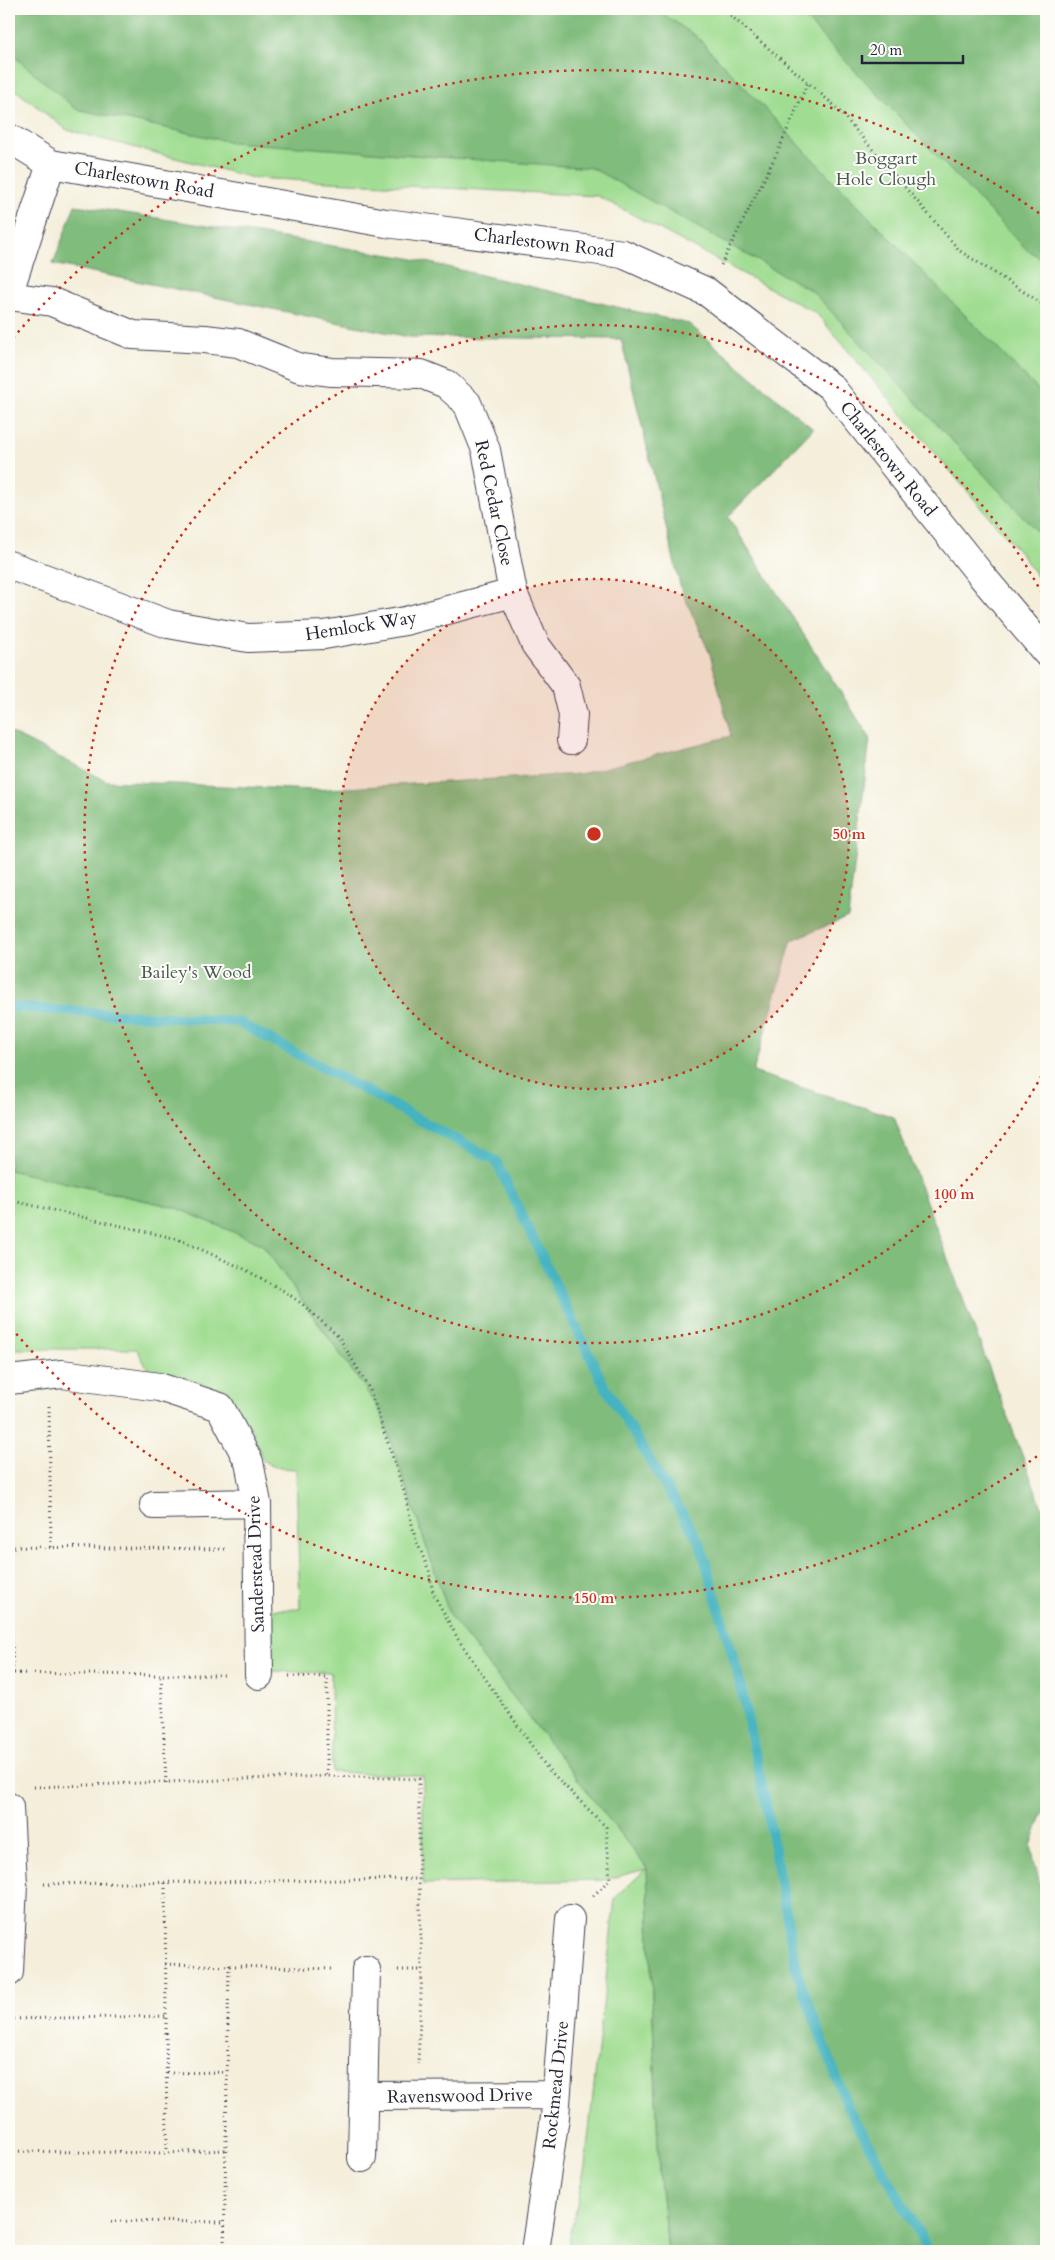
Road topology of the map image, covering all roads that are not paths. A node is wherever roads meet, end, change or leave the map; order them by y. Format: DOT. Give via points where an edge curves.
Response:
graph roads {
  1 [pos="9,138"];
  2 [pos="51,164"];
  3 [pos="9,294"];
  4 [pos="9,564"];
  5 [pos="513,593"];
  6 [pos="1046,652"];
  7 [pos="571,740"];
  8 [pos="9,1380"];
  9 [pos="257,1503"];
  10 [pos="154,1505"];
  11 [pos="258,1675"];
  12 [pos="9,1808"];
  13 [pos="570,1919"];
  14 [pos="366,1970"];
  15 [pos="9,1972"];
  16 [pos="556,2095"];
  17 [pos="364,2096"];
  18 [pos="362,2158"];
  19 [pos="535,2251"];
  1 -- 2 [label="street, Charlestown Road"];
  2 -- 3 [label="street"];
  2 -- 6 [label="street, Charlestown Road" via="386,223 623,254 707,292 831,387"];
  3 -- 5 [label="street, Red Cedar Close" via="52,302 133,334 238,343 300,368 421,374 446,384 467,403 486,450"];
  4 -- 5 [label="street, Hemlock Way" via="168,624 248,638 324,635 405,621"];
  5 -- 7 [label="street, Red Cedar Close" via="535,644 566,686 573,715"];
  8 -- 9 [label="street, Sanderstead Drive" via="62,1374 159,1387 220,1407 249,1462"];
  9 -- 10 [label="street"];
  9 -- 11 [label="street, Sanderstead Drive"];
  12 -- 15 [label="street" via="13,1884"];
  13 -- 16 [label="street, Rockmead Drive"];
  14 -- 17 [label="street, Ravenswood Drive"];
  16 -- 17 [label="street, Ravenswood Drive"];
  16 -- 19 [label="street, Rockmead Drive"];
  17 -- 18 [label="street, Ravenswood Drive"];
}
